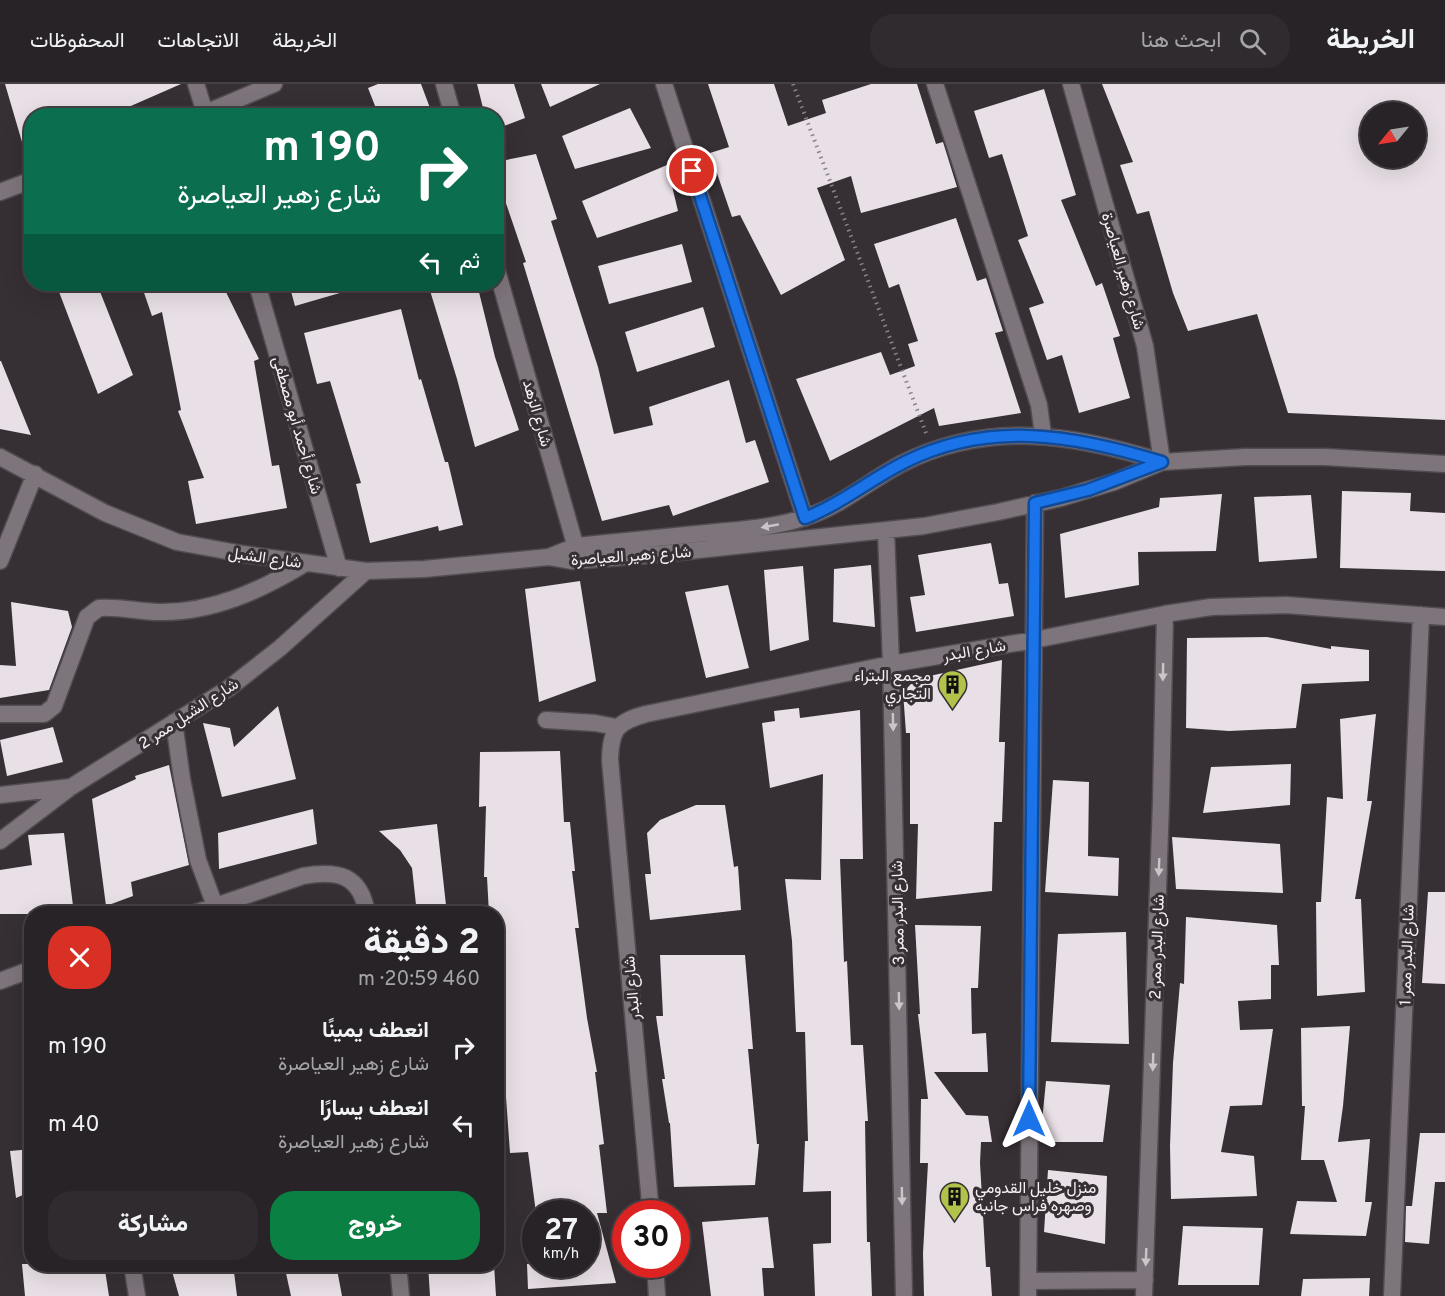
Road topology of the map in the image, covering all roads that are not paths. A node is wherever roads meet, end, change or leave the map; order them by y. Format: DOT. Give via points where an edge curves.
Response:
graph roads {
  1 [pos="196,84"];
  2 [pos="274,84"];
  3 [pos="444,84"];
  4 [pos="664,84"];
  5 [pos="935,84"];
  6 [pos="1071,84"];
  7 [pos="201,108"];
  8 [pos="219,108"];
  9 [pos="451,108"];
  10 [pos="24,183"];
  11 [pos="0,192"];
  12 [pos="259,291"];
  13 [pos="503,291"];
  14 [pos="1043,435"];
  15 [pos="0,457"];
  16 [pos="1162,462"];
  17 [pos="1445,464"];
  18 [pos="35,474"];
  19 [pos="1035,503"];
  20 [pos="805,518"];
  21 [pos="886,530"];
  22 [pos="730,539"];
  23 [pos="577,553"];
  24 [pos="549,556"];
  25 [pos="0,561"];
  26 [pos="306,563"];
  27 [pos="339,568"];
  28 [pos="366,571"];
  29 [pos="1165,614"];
  30 [pos="1421,615"];
  31 [pos="1445,617"];
  32 [pos="1034,640"];
  33 [pos="891,664"];
  34 [pos="0,714"];
  35 [pos="546,720"];
  36 [pos="174,722"];
  37 [pos="616,728"];
  38 [pos="71,787"];
  39 [pos="0,795"];
  40 [pos="0,841"];
  41 [pos="215,906"];
  42 [pos="365,906"];
  43 [pos="24,972"];
  44 [pos="0,981"];
  45 [pos="650,1200"];
  46 [pos="133,1272"];
  47 [pos="399,1272"];
  48 [pos="656,1278"];
  49 [pos="1028,1288"];
  50 [pos="1145,1288"];
  51 [pos="137,1296"];
  52 [pos="401,1296"];
  53 [pos="657,1296"];
  54 [pos="904,1296"];
  55 [pos="1392,1296"];
  1 -- 7 [label="street"];
  2 -- 8 [label="street"];
  3 -- 9 [label="street"];
  4 -- 20 [label="street"];
  5 -- 14 [label="street" via="1039,405"];
  6 -- 16 [label="street, شارع زهير العياصرة" via="1145,346"];
  10 -- 11 [label="street"];
  12 -- 27 [label="street, شارع أحمد أبو مصطفى"];
  13 -- 23 [label="street, شارع الزهد"];
  14 -- 16 [label="street, شارع زهير العياصرة" via="1104,445"];
  14 -- 20 [label="street, شارع زهير العياصرة" via="988,437 933,450"];
  15 -- 18 [label="street, شارع الشبل"];
  16 -- 17 [label="street, شارع زهير العياصرة" via="1325,457"];
  16 -- 19 [label="street, شارع زهير العياصرة" via="1088,490"];
  18 -- 25 [label="street"];
  18 -- 26 [label="street, شارع الشبل" via="105,513 177,542"];
  19 -- 21 [label="street, شارع زهير العياصرة" via="961,520"];
  19 -- 32 [label="street, شارع البدر ممر 2"];
  20 -- 22 [label="street, شارع زهير العياصرة, one-way"];
  21 -- 22 [label="street, شارع زهير العياصرة"];
  21 -- 33 [label="street, شارع البدر ممر 3"];
  22 -- 23 [label="street, شارع زهير العياصرة"];
  23 -- 24 [label="street, شارع زهير العياصرة"];
  24 -- 28 [label="street, شارع الشبل"];
  26 -- 27 [label="street, شارع الشبل"];
  26 -- 34 [label="street" via="254,591 197,608 159,612 99,608 87,617 54,706 44,714"];
  27 -- 28 [label="street, شارع الشبل"];
  28 -- 36 [label="street, شارع الشبل ممر 2" via="258,667"];
  29 -- 30 [label="street, شارع البدر" via="1211,607 1286,605"];
  29 -- 32 [label="street, شارع البدر"];
  29 -- 50 [label="street, شارع البدر ممر 2, one-way"];
  30 -- 31 [label="street, شارع البدر"];
  30 -- 55 [label="street, شارع البدر ممر 1"];
  32 -- 33 [label="street, شارع البدر"];
  32 -- 49 [label="street, شارع البدر ممر 2"];
  33 -- 37 [label="street, شارع البدر" via="646,714"];
  33 -- 54 [label="street, شارع البدر ممر 3, one-way"];
  35 -- 37 [label="street"];
  36 -- 38 [label="street, شارع الشبل ممر 2"];
  36 -- 41 [label="street" via="198,860"];
  37 -- 45 [label="street, شارع البدر" via="610,760"];
  38 -- 39 [label="street"];
  38 -- 40 [label="street, شارع الشبل ممر 2"];
  41 -- 42 [label="street" via="319,873 337,873 351,880 360,890"];
  43 -- 44 [label="street"];
  46 -- 51 [label="street"];
  47 -- 52 [label="street"];
  48 -- 53 [label="street"];
  49 -- 50 [label="street, شارع البدر ممر 2"];
}
